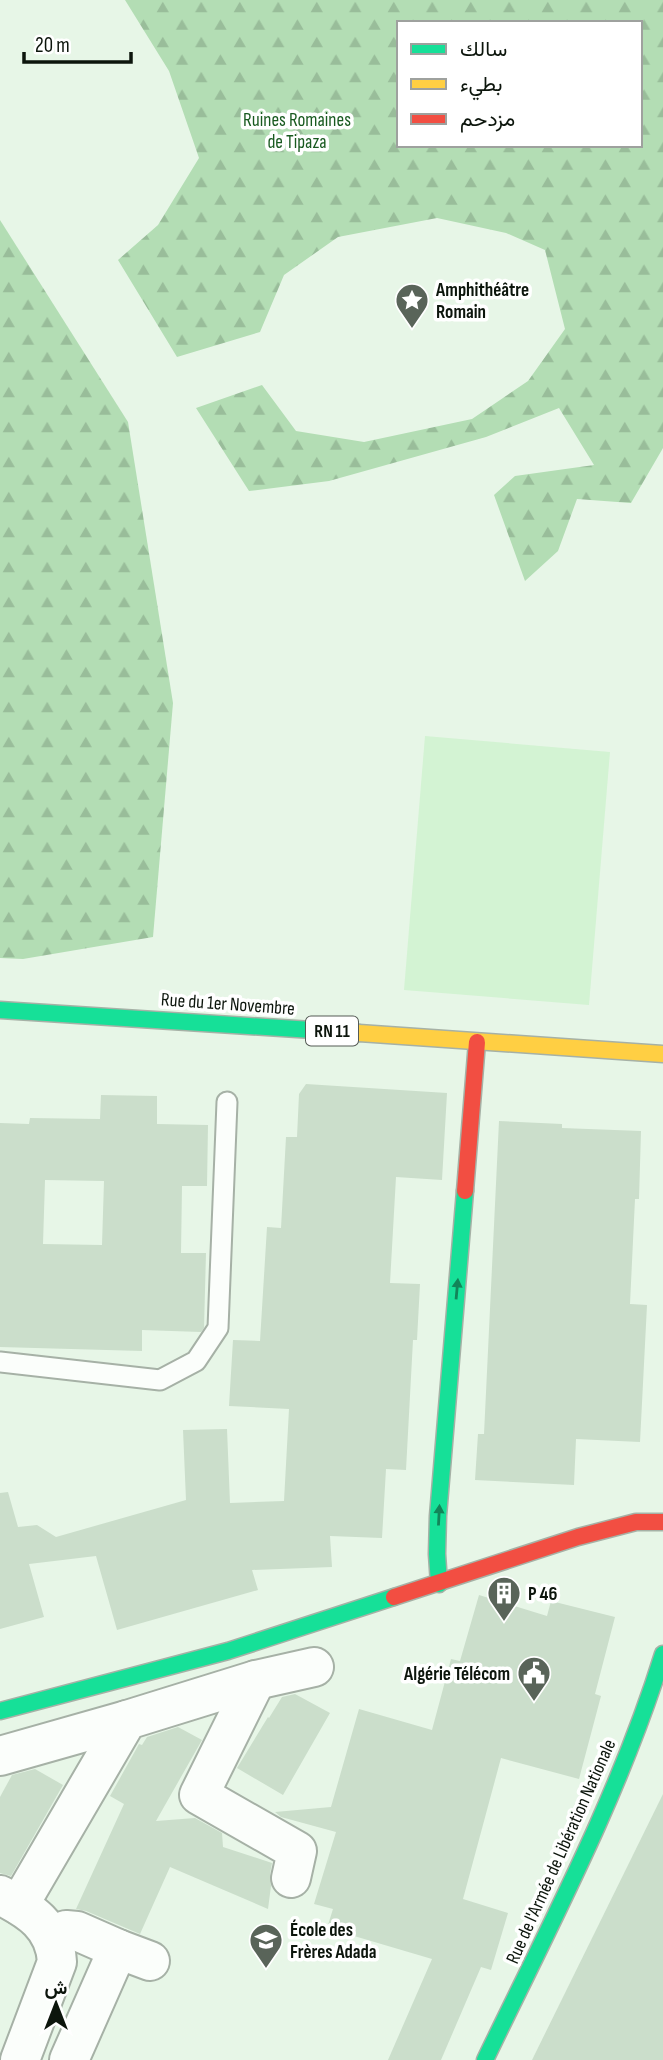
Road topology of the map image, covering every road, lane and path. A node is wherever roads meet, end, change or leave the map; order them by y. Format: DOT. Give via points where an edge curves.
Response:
graph roads {
  1 [pos="0,1010"];
  2 [pos="477,1042"];
  3 [pos="663,1054"];
  4 [pos="227,1102"];
  5 [pos="0,1362"];
  6 [pos="663,1522"];
  7 [pos="439,1584"];
  8 [pos="663,1654"];
  9 [pos="314,1667"];
  10 [pos="256,1680"];
  11 [pos="0,1711"];
  12 [pos="127,1720"];
  13 [pos="0,1756"];
  14 [pos="291,1878"];
  15 [pos="10,1900"];
  16 [pos="51,1936"];
  17 [pos="20,2060"];
  18 [pos="69,2060"];
  19 [pos="485,2060"];
  1 -- 2 [label="main road, Rue du 1er Novembre / RN 11"];
  2 -- 3 [label="main road, Rue du 1er Novembre / RN 11"];
  7 -- 2 [label="main road, one-way" via="438,1516"];
  4 -- 5 [label="lane" via="218,1328 196,1361 160,1380"];
  6 -- 7 [label="main road" via="611,1527"];
  7 -- 11 [label="main road" via="228,1651"];
  8 -- 19 [label="main road, Rue de l'Armée de Libération Nationale" via="602,1818"];
  9 -- 10 [label="street"];
  10 -- 12 [label="street"];
  10 -- 14 [label="street" via="199,1795 297,1852"];
  12 -- 13 [label="street"];
  12 -- 15 [label="street"];
  15 -- 16 [label="street"];
  16 -- 17 [label="street" via="57,1962"];
  16 -- 18 [label="street" via="77,1931 134,1955"];
}
